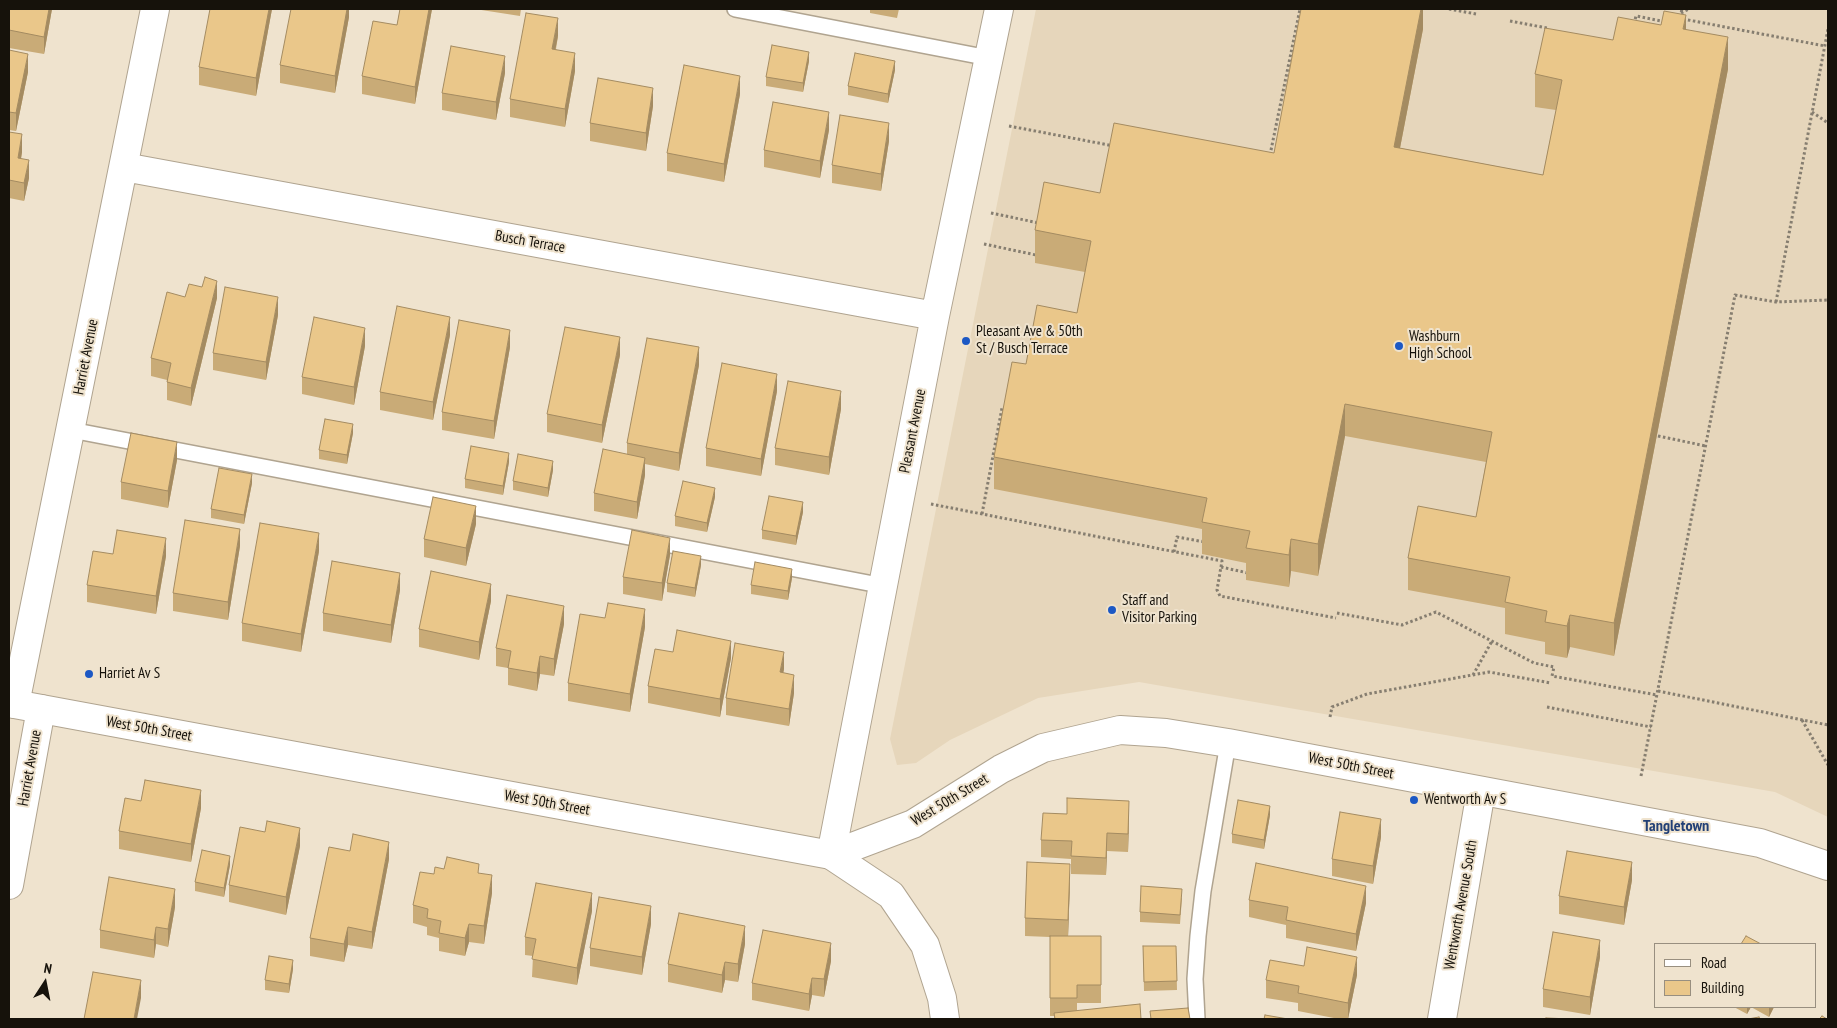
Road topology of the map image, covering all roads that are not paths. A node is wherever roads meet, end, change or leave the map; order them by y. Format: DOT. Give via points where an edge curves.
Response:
graph roads {
  1 [pos="155,9"];
  2 [pos="735,9"];
  3 [pos="999,9"];
  4 [pos="989,58"];
  5 [pos="124,167"];
  6 [pos="935,316"];
  7 [pos="71,430"];
  8 [pos="884,586"];
  9 [pos="21,705"];
  10 [pos="1228,743"];
  11 [pos="1481,791"];
  12 [pos="831,855"];
  13 [pos="1828,866"];
  14 [pos="9,885"];
  15 [pos="946,1019"];
  16 [pos="1198,1019"];
  17 [pos="1442,1019"];
  1 -- 5 [label="street, Harriet Avenue"];
  2 -- 4 [label="lane"];
  3 -- 4 [label="street, Pleasant Avenue"];
  4 -- 6 [label="street, Pleasant Avenue"];
  5 -- 6 [label="street, Busch Terrace"];
  5 -- 7 [label="street, Harriet Avenue"];
  6 -- 8 [label="street, Pleasant Avenue"];
  7 -- 8 [label="lane"];
  7 -- 9 [label="street, Harriet Avenue"];
  8 -- 12 [label="street, Pleasant Avenue"];
  9 -- 12 [label="street, West 50th Street"];
  9 -- 14 [label="street, Harriet Avenue"];
  10 -- 11 [label="street, West 50th Street"];
  10 -- 12 [label="street, West 50th Street" via="1166,733 1120,730 1043,748 1001,769 913,824"];
  10 -- 16 [label="lane" via="1198,936 1195,979"];
  11 -- 13 [label="street, West 50th Street" via="1760,843"];
  11 -- 17 [label="street, Wentworth Avenue South"];
  12 -- 15 [label="street" via="891,895 925,944"];
}
